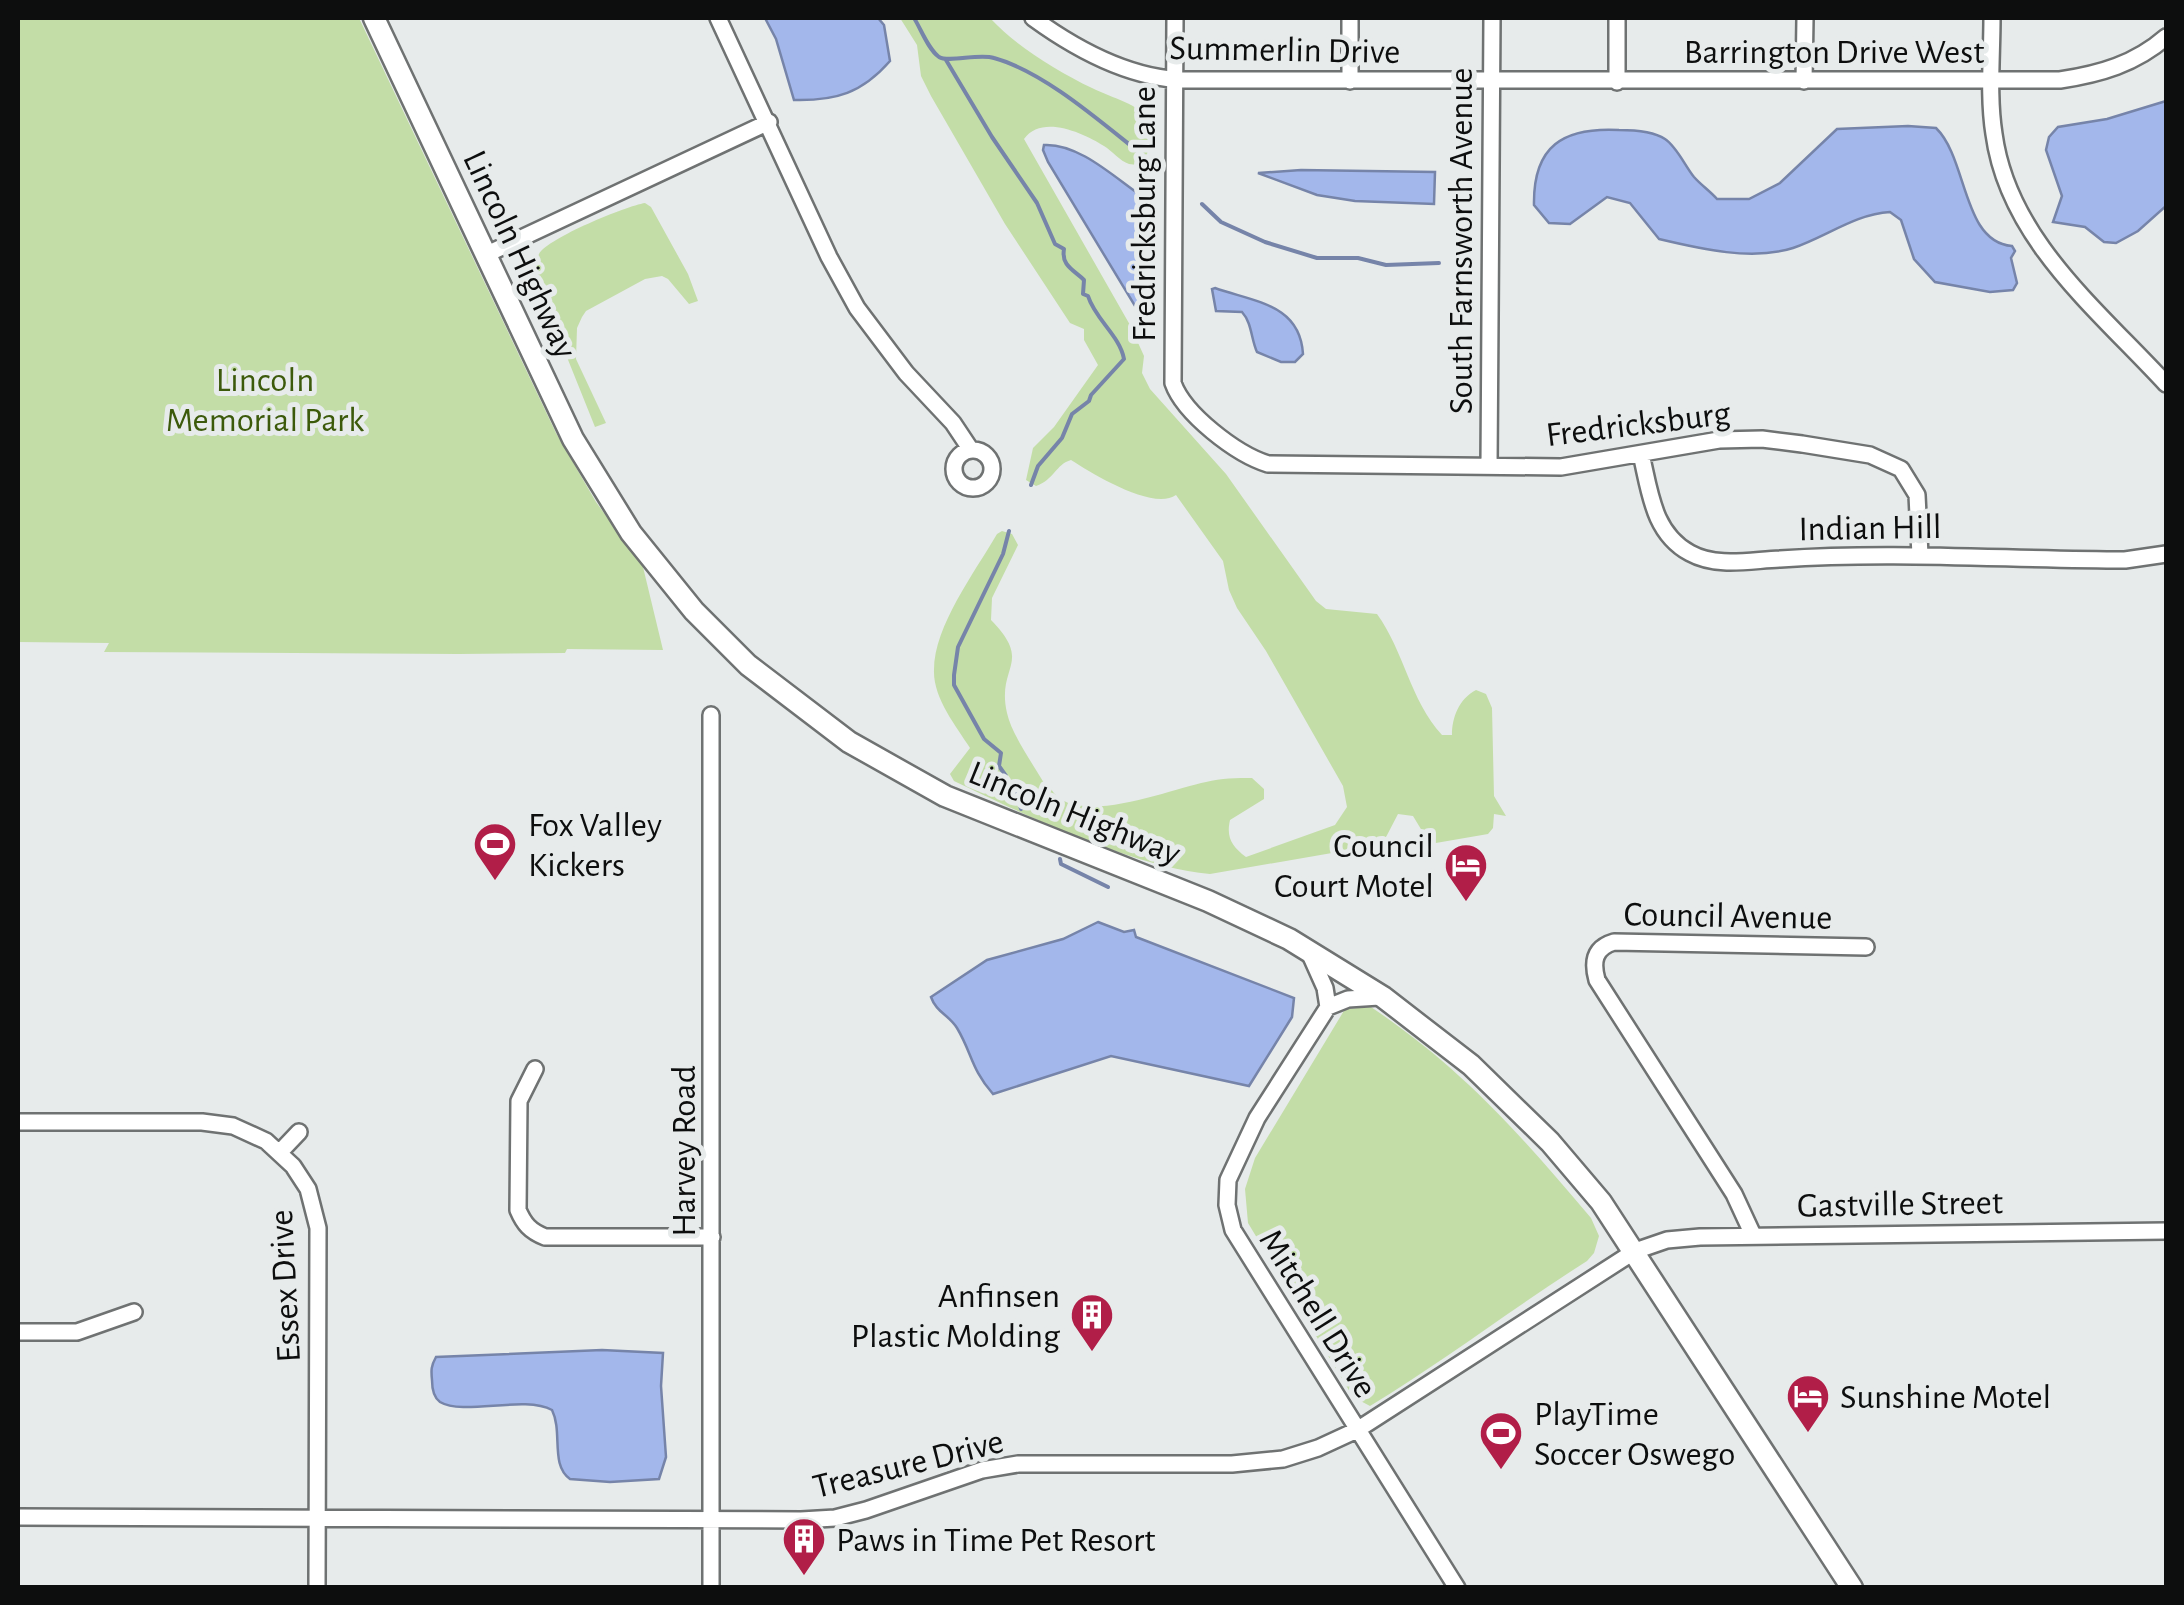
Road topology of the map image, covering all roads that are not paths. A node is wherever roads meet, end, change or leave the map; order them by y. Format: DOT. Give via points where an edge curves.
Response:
graph roads {
  1 [pos="374,18"];
  2 [pos="718,18"];
  3 [pos="1033,18"];
  4 [pos="1175,18"];
  5 [pos="1350,18"];
  6 [pos="1492,18"];
  7 [pos="1617,18"];
  8 [pos="1804,18"];
  9 [pos="1992,18"];
  10 [pos="2166,37"];
  11 [pos="1174,80"];
  12 [pos="1350,80"];
  13 [pos="1491,81"];
  14 [pos="1804,81"];
  15 [pos="1992,81"];
  16 [pos="1617,82"];
  17 [pos="769,122"];
  18 [pos="485,255"];
  19 [pos="2166,384"];
  20 [pos="1186,408"];
  21 [pos="971,450"];
  22 [pos="1642,454"];
  23 [pos="1489,466"];
  24 [pos="2166,554"];
  25 [pos="1920,555"];
  26 [pos="712,715"];
  27 [pos="1866,947"];
  28 [pos="1308,950"];
  29 [pos="1383,997"];
  30 [pos="1328,1007"];
  31 [pos="535,1068"];
  32 [pos="18,1122"];
  33 [pos="299,1132"];
  34 [pos="280,1152"];
  35 [pos="2166,1232"];
  36 [pos="1753,1235"];
  37 [pos="712,1237"];
  38 [pos="1636,1251"];
  39 [pos="134,1312"];
  40 [pos="18,1332"];
  41 [pos="1357,1430"];
  42 [pos="18,1518"];
  43 [pos="318,1518"];
  44 [pos="711,1518"];
  45 [pos="318,1588"];
  46 [pos="711,1588"];
  47 [pos="1457,1588"];
  48 [pos="1852,1588"];
  1 -- 18 [label="main road, Lincoln Highway"];
  2 -- 17 [label="street"];
  3 -- 11 [label="street, Summerlin Drive" via="1123,69"];
  4 -- 11 [label="street, Fredricksburg Lane"];
  5 -- 12 [label="street"];
  6 -- 13 [label="street, South Farnsworth Avenue"];
  7 -- 16 [label="street"];
  8 -- 14 [label="street"];
  9 -- 15 [label="street"];
  10 -- 15 [label="street, Barrington Drive West" via="2091,76"];
  11 -- 12 [label="street, Summerlin Drive"];
  11 -- 20 [label="street, Fredricksburg Lane" via="1172,370"];
  12 -- 13 [label="street, Summerlin Drive"];
  13 -- 16 [label="street, Barrington Drive West"];
  13 -- 23 [label="street, South Farnsworth Avenue"];
  14 -- 15 [label="street, Barrington Drive West"];
  14 -- 16 [label="street, Barrington Drive West"];
  15 -- 19 [label="street" via="2002,174 2030,233"];
  17 -- 18 [label="street"];
  17 -- 21 [label="street" via="858,308"];
  18 -- 28 [label="main road, Lincoln Highway" via="597,482 658,568 759,674 849,742 945,796 1208,901"];
  20 -- 23 [label="street, Fredricksburg" via="1268,464"];
  22 -- 23 [label="street, Fredricksburg" via="1560,467"];
  22 -- 25 [label="street, Indian Hill" via="1658,521 1673,541 1700,558"];
  22 -- 25 [label="street, Fredricksburg" via="1742,438 1884,460 1913,485"];
  24 -- 25 [label="street, Indian Hill" via="2125,560"];
  26 -- 37 [label="street, Harvey Road"];
  27 -- 36 [label="street, Council Avenue" via="1614,942 1594,959 1597,980 1734,1194"];
  28 -- 29 [label="main road, Lincoln Highway"];
  28 -- 30 [label="street"];
  29 -- 30 [label="street"];
  29 -- 38 [label="main road, Lincoln Highway" via="1511,1101"];
  30 -- 41 [label="street, Mitchell Drive" via="1257,1118 1228,1180 1227,1204 1233,1230"];
  31 -- 37 [label="street" via="519,1100 518,1119 518,1210 533,1233"];
  32 -- 34 [label="street, Essex Drive" via="218,1123"];
  33 -- 34 [label="street"];
  34 -- 43 [label="street, Essex Drive" via="308,1189 318,1228"];
  35 -- 36 [label="street, Gastville Street"];
  36 -- 38 [label="street, Gastville Street" via="1678,1238"];
  37 -- 44 [label="street, Harvey Road"];
  38 -- 41 [label="street, Treasure Drive"];
  38 -- 48 [label="main road, Lincoln Highway"];
  39 -- 40 [label="street" via="78,1332"];
  41 -- 44 [label="street, Treasure Drive" via="1283,1459 1018,1464 835,1518"];
  41 -- 47 [label="street, Mitchell Drive"];
  42 -- 43 [label="street, Treasure Drive"];
  43 -- 44 [label="street, Treasure Drive"];
  43 -- 45 [label="street, Essex Drive"];
  44 -- 46 [label="street, Harvey Road"];
}
